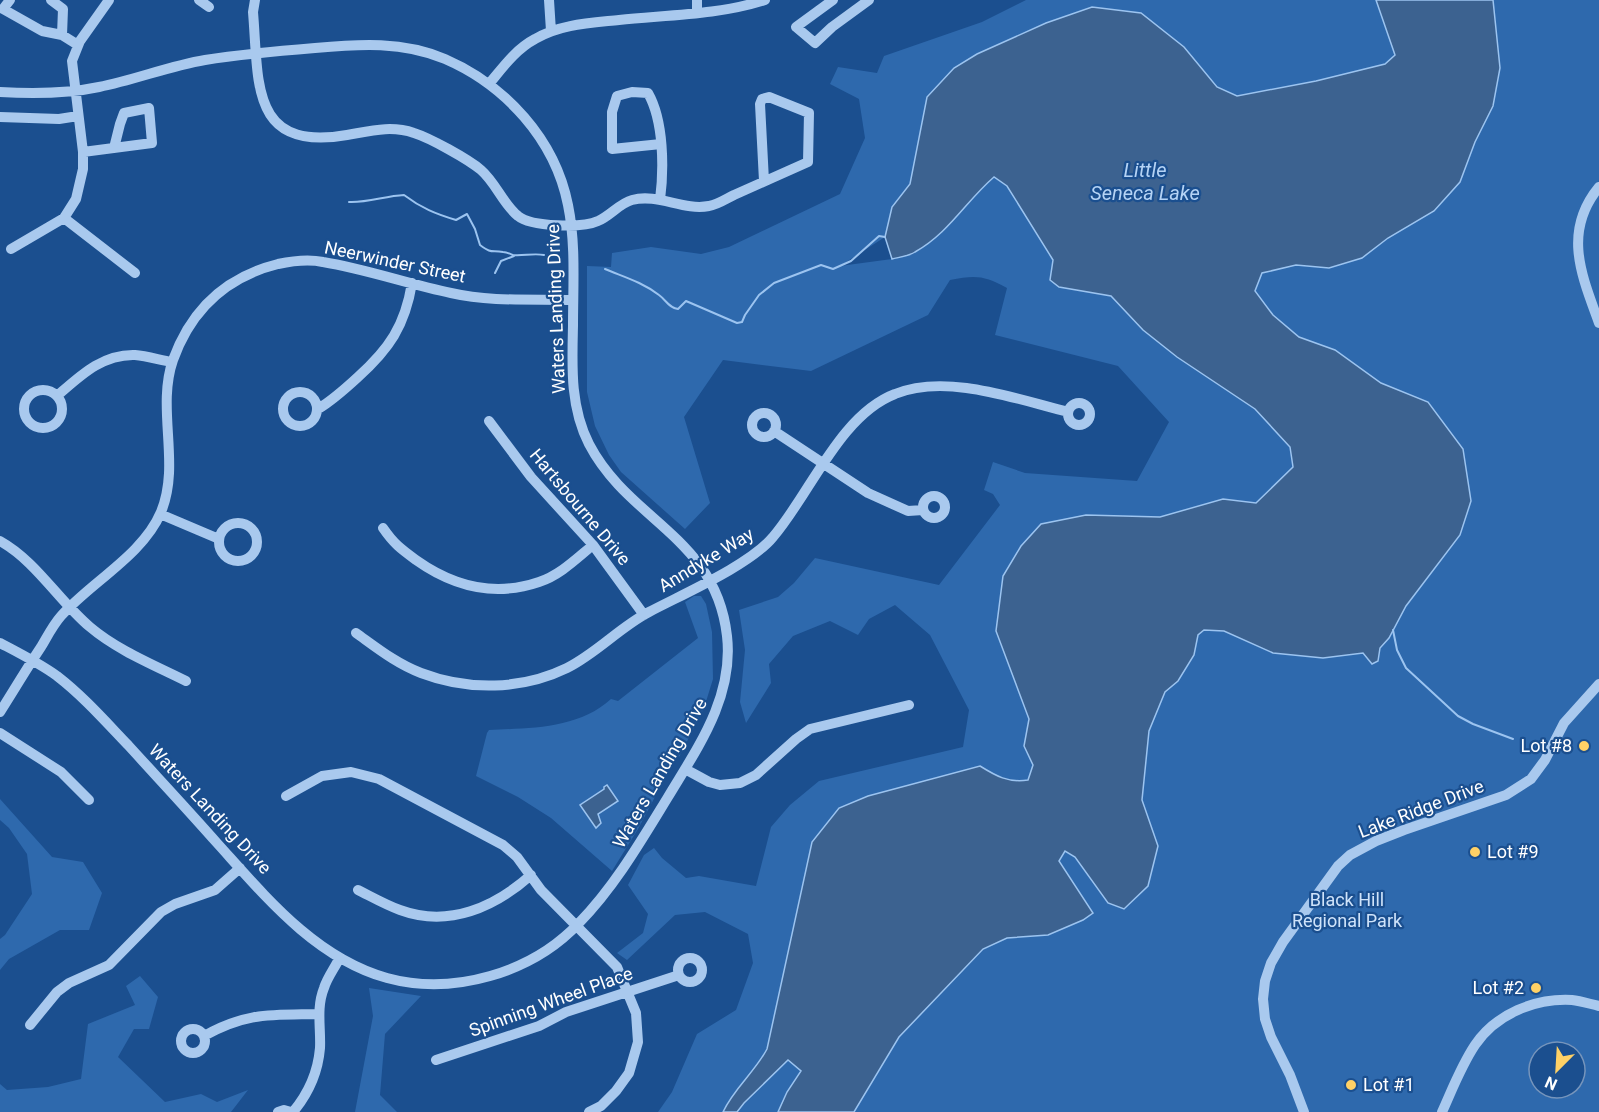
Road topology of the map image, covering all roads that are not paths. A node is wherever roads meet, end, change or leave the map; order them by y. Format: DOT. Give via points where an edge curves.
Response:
graph roads {
  1 [pos="10,0"];
  2 [pos="51,0"];
  3 [pos="109,0"];
  4 [pos="199,0"];
  5 [pos="255,0"];
  6 [pos="549,0"];
  7 [pos="697,0"];
  8 [pos="765,0"];
  9 [pos="833,0"];
  10 [pos="869,0"];
  11 [pos="209,7"];
  12 [pos="697,12"];
  13 [pos="551,31"];
  14 [pos="62,35"];
  15 [pos="78,45"];
  16 [pos="256,54"];
  17 [pos="489,84"];
  18 [pos="0,92"];
  19 [pos="74,92"];
  20 [pos="78,116"];
  21 [pos="0,117"];
  22 [pos="661,144"];
  23 [pos="114,148"];
  24 [pos="83,152"];
  25 [pos="765,182"];
  26 [pos="1599,187"];
  27 [pos="660,200"];
  28 [pos="64,218"];
  29 [pos="571,225"];
  30 [pos="11,249"];
  31 [pos="135,273"];
  32 [pos="412,283"];
  33 [pos="573,300"];
  34 [pos="1599,323"];
  35 [pos="172,362"];
  36 [pos="57,396"];
  37 [pos="318,409"];
  38 [pos="1068,412"];
  39 [pos="489,421"];
  40 [pos="774,431"];
  41 [pos="824,464"];
  42 [pos="923,510"];
  43 [pos="160,514"];
  44 [pos="383,528"];
  45 [pos="219,539"];
  46 [pos="0,541"];
  47 [pos="593,545"];
  48 [pos="710,580"];
  49 [pos="70,607"];
  50 [pos="644,615"];
  51 [pos="356,633"];
  52 [pos="0,643"];
  53 [pos="32,660"];
  54 [pos="186,681"];
  55 [pos="1599,684"];
  56 [pos="909,705"];
  57 [pos="0,712"];
  58 [pos="0,733"];
  59 [pos="685,769"];
  60 [pos="286,796"];
  61 [pos="89,800"];
  62 [pos="240,868"];
  63 [pos="531,875"];
  64 [pos="358,890"];
  65 [pos="576,927"];
  66 [pos="339,959"];
  67 [pos="679,975"];
  68 [pos="628,991"];
  69 [pos="1599,1006"];
  70 [pos="318,1014"];
  71 [pos="30,1025"];
  72 [pos="204,1036"];
  73 [pos="436,1060"];
  74 [pos="278,1112"];
  75 [pos="292,1112"];
  76 [pos="589,1112"];
  77 [pos="1304,1112"];
  78 [pos="1442,1112"];
  1 -- 14 [label="street" via="3,9 42,31"];
  2 -- 14 [label="street" via="63,9"];
  3 -- 15 [label="street"];
  4 -- 11 [label="street"];
  5 -- 16 [label="street"];
  6 -- 13 [label="street"];
  7 -- 12 [label="street"];
  8 -- 12 [label="street"];
  9 -- 10 [label="street" via="796,27 815,43"];
  12 -- 13 [label="street" via="581,24"];
  13 -- 17 [label="street" via="517,51"];
  14 -- 15 [label="street"];
  15 -- 19 [label="street" via="72,61"];
  16 -- 17 [label="street, Waters Landing Drive" via="389,45 446,60"];
  16 -- 19 [label="street, Waters Landing Drive" via="202,61"];
  16 -- 29 [label="street" via="267,111 286,132 320,139 386,128 415,133 482,170 518,216 530,222"];
  17 -- 29 [label="street, Waters Landing Drive" via="515,106 548,151 559,174"];
  18 -- 19 [label="street, Waters Landing Drive"];
  19 -- 20 [label="street"];
  20 -- 21 [label="street"];
  20 -- 24 [label="street"];
  22 -- 22 [label="street" via="648,93 617,96 612,112 612,149"];
  22 -- 27 [label="street" via="664,175"];
  23 -- 23 [label="street" via="152,143 149,108 124,113"];
  23 -- 24 [label="street"];
  24 -- 28 [label="street" via="81,182"];
  25 -- 25 [label="street" via="808,162 809,113 769,97 760,104"];
  25 -- 27 [label="street" via="709,206"];
  26 -- 34 [label="street" via="1581,222 1577,248"];
  27 -- 29 [label="street" via="630,200 596,222"];
  28 -- 30 [label="street"];
  28 -- 31 [label="street"];
  29 -- 33 [label="street, Waters Landing Drive"];
  32 -- 33 [label="street, Neerwinder Street" via="453,294"];
  32 -- 35 [label="street, Neerwinder Street" via="321,261 262,268 231,282 206,304 186,330"];
  32 -- 37 [label="street" via="409,303 391,342 334,399"];
  33 -- 48 [label="street, Waters Landing Drive" via="572,375 582,430 599,463 625,493 682,542"];
  35 -- 36 [label="street" via="135,355 107,360 87,370"];
  35 -- 43 [label="street, Neerwinder Street" via="168,396 170,475"];
  38 -- 41 [label="street, Anndyke Way" via="958,386 924,386 894,394 869,409 846,432"];
  39 -- 47 [label="street, Hartsbourne Drive" via="531,477"];
  40 -- 41 [label="street"];
  41 -- 42 [label="street" via="888,504 908,511"];
  41 -- 48 [label="street, Anndyke Way" via="773,538 753,555"];
  43 -- 45 [label="street"];
  43 -- 49 [label="street, Neerwinder Street" via="140,544"];
  44 -- 47 [label="street" via="394,544 430,570 482,590 510,589 541,581 567,567"];
  46 -- 49 [label="street" via="30,565"];
  47 -- 50 [label="street, Hartsbourne Drive"];
  48 -- 50 [label="street, Anndyke Way"];
  48 -- 59 [label="street, Waters Landing Drive" via="728,637 727,670 721,702"];
  49 -- 53 [label="street, Neerwinder Street"];
  49 -- 54 [label="street" via="106,639"];
  50 -- 51 [label="street, Anndyke Way" via="566,669 531,681 493,686 456,684 421,673"];
  52 -- 53 [label="street, Waters Landing Drive"];
  53 -- 57 [label="street, Neerwinder Street"];
  53 -- 62 [label="street, Waters Landing Drive" via="93,708"];
  55 -- 77 [label="street, Lake Ridge Drive" via="1563,723 1531,779 1506,795 1395,834 1350,855 1283,942 1265,981 1265,1019"];
  56 -- 59 [label="street" via="810,729 756,775 740,783 720,785"];
  58 -- 61 [label="street" via="61,772"];
  59 -- 65 [label="street, Waters Landing Drive" via="628,862"];
  60 -- 63 [label="street" via="322,776 351,772 379,779 503,845"];
  62 -- 66 [label="street, Waters Landing Drive" via="301,930"];
  62 -- 71 [label="street" via="215,890 161,912 109,965 57,992"];
  63 -- 64 [label="street" via="491,905 447,916 402,911"];
  63 -- 65 [label="street"];
  65 -- 66 [label="street, Waters Landing Drive" via="518,966 463,982 402,981"];
  65 -- 68 [label="street" via="616,967"];
  66 -- 70 [label="street" via="323,989"];
  67 -- 68 [label="street, Spinning Wheel Place"];
  68 -- 73 [label="street, Spinning Wheel Place"];
  68 -- 76 [label="street" via="636,1013 638,1042 634,1063 616,1091"];
  69 -- 78 [label="street" via="1572,1000 1544,1002 1518,1009 1494,1024 1473,1049"];
  70 -- 72 [label="street" via="247,1017"];
  70 -- 75 [label="street" via="320,1049 315,1074"];
  74 -- 75 [label="street"];
}
